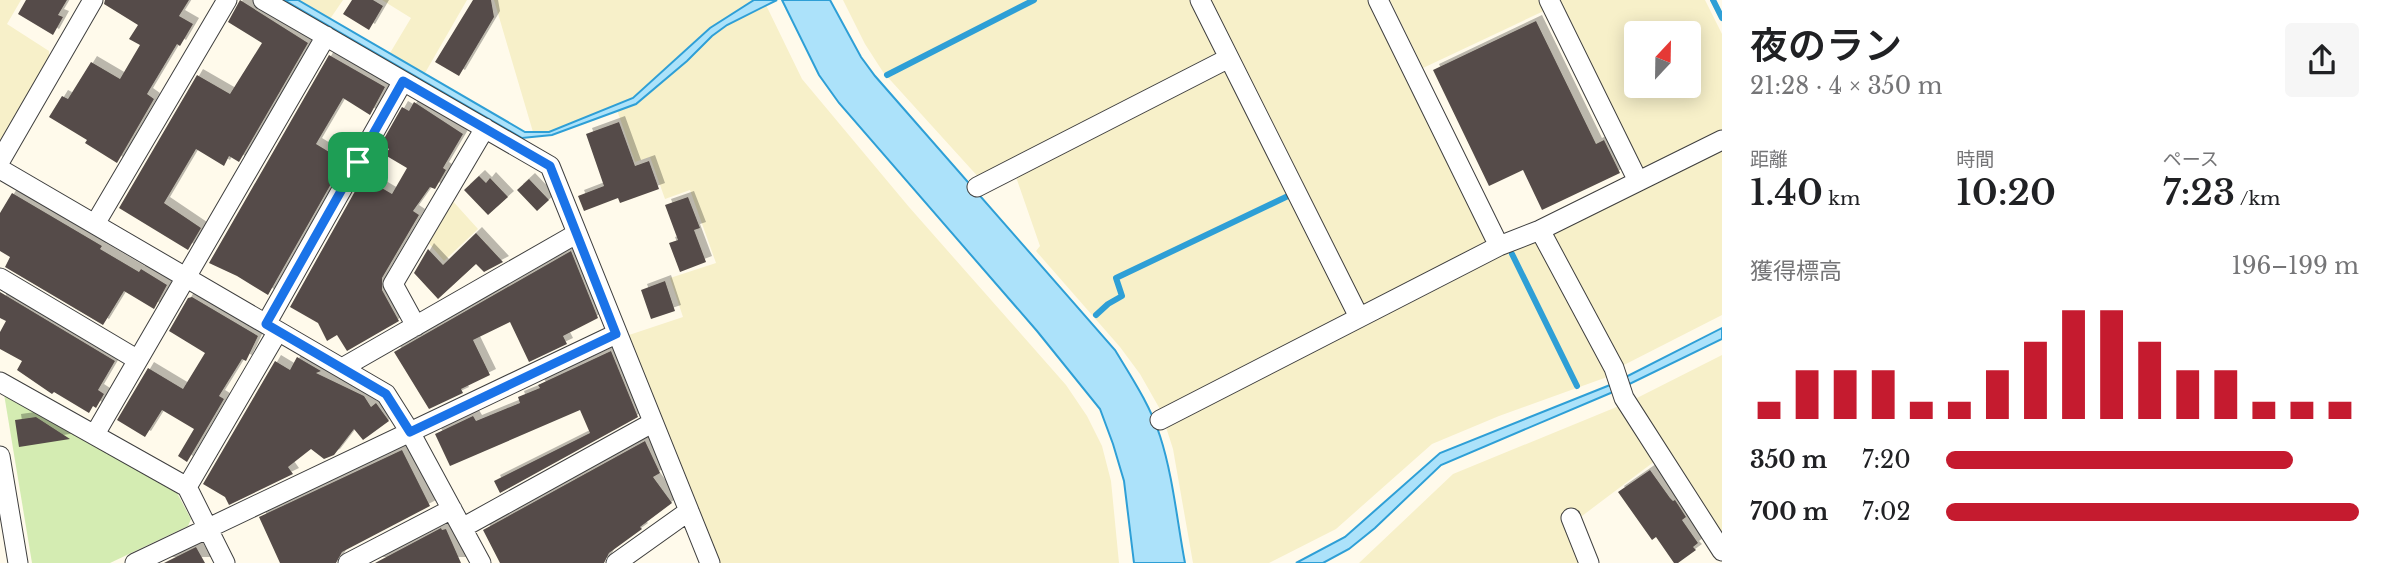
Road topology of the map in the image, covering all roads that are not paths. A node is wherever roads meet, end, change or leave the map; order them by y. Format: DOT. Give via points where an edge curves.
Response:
graph roads {
  1 [pos="93,0"];
  2 [pos="227,0"];
  3 [pos="264,0"];
  4 [pos="1200,0"];
  5 [pos="1378,0"];
  6 [pos="1549,0"];
  7 [pos="326,36"];
  8 [pos="1229,58"];
  9 [pos="403,81"];
  10 [pos="485,128"];
  11 [pos="1722,140"];
  12 [pos="0,161"];
  13 [pos="0,169"];
  14 [pos="1638,181"];
  15 [pos="977,187"];
  16 [pos="95,224"];
  17 [pos="1540,230"];
  18 [pos="576,234"];
  19 [pos="1499,246"];
  20 [pos="186,277"];
  21 [pos="0,278"];
  22 [pos="1359,317"];
  23 [pos="416,326"];
  24 [pos="272,327"];
  25 [pos="616,334"];
  26 [pos="138,360"];
  27 [pos="342,368"];
  28 [pos="0,382"];
  29 [pos="1160,420"];
  30 [pos="652,423"];
  31 [pos="410,432"];
  32 [pos="95,434"];
  33 [pos="0,456"];
  34 [pos="187,487"];
  35 [pos="452,509"];
  36 [pos="689,511"];
  37 [pos="1572,518"];
  38 [pos="462,528"];
  39 [pos="207,529"];
  40 [pos="1722,551"];
  41 [pos="18,563"];
  42 [pos="135,563"];
  43 [pos="225,563"];
  44 [pos="348,563"];
  45 [pos="481,563"];
  46 [pos="617,563"];
  47 [pos="710,563"];
  48 [pos="1589,563"];
  1 -- 12 [label="street"];
  2 -- 16 [label="street"];
  3 -- 7 [label="street"];
  4 -- 8 [label="street"];
  5 -- 19 [label="street"];
  6 -- 14 [label="street"];
  7 -- 9 [label="street"];
  7 -- 20 [label="street"];
  8 -- 15 [label="street"];
  8 -- 22 [label="street"];
  9 -- 10 [label="street"];
  9 -- 24 [label="street"];
  10 -- 18 [label="street" via="550,166"];
  10 -- 23 [label="street" via="393,284"];
  11 -- 14 [label="street"];
  13 -- 16 [label="street"];
  14 -- 17 [label="street"];
  16 -- 20 [label="street"];
  17 -- 19 [label="street"];
  17 -- 40 [label="street" via="1620,385"];
  18 -- 23 [label="street"];
  18 -- 25 [label="street"];
  19 -- 22 [label="street"];
  20 -- 24 [label="street"];
  20 -- 26 [label="street"];
  21 -- 26 [label="street"];
  22 -- 29 [label="street"];
  23 -- 27 [label="street"];
  24 -- 27 [label="street"];
  24 -- 34 [label="street"];
  25 -- 30 [label="street"];
  25 -- 31 [label="street"];
  26 -- 32 [label="street"];
  27 -- 31 [label="street" via="386,394"];
  28 -- 32 [label="street"];
  30 -- 36 [label="street"];
  30 -- 38 [label="street"];
  31 -- 35 [label="street"];
  31 -- 39 [label="street"];
  32 -- 34 [label="street"];
  33 -- 41 [label="street"];
  34 -- 39 [label="street"];
  35 -- 38 [label="street"];
  35 -- 44 [label="street"];
  36 -- 46 [label="street"];
  36 -- 47 [label="street"];
  37 -- 48 [label="street"];
  38 -- 45 [label="street"];
  39 -- 42 [label="street"];
  39 -- 43 [label="street"];
}
